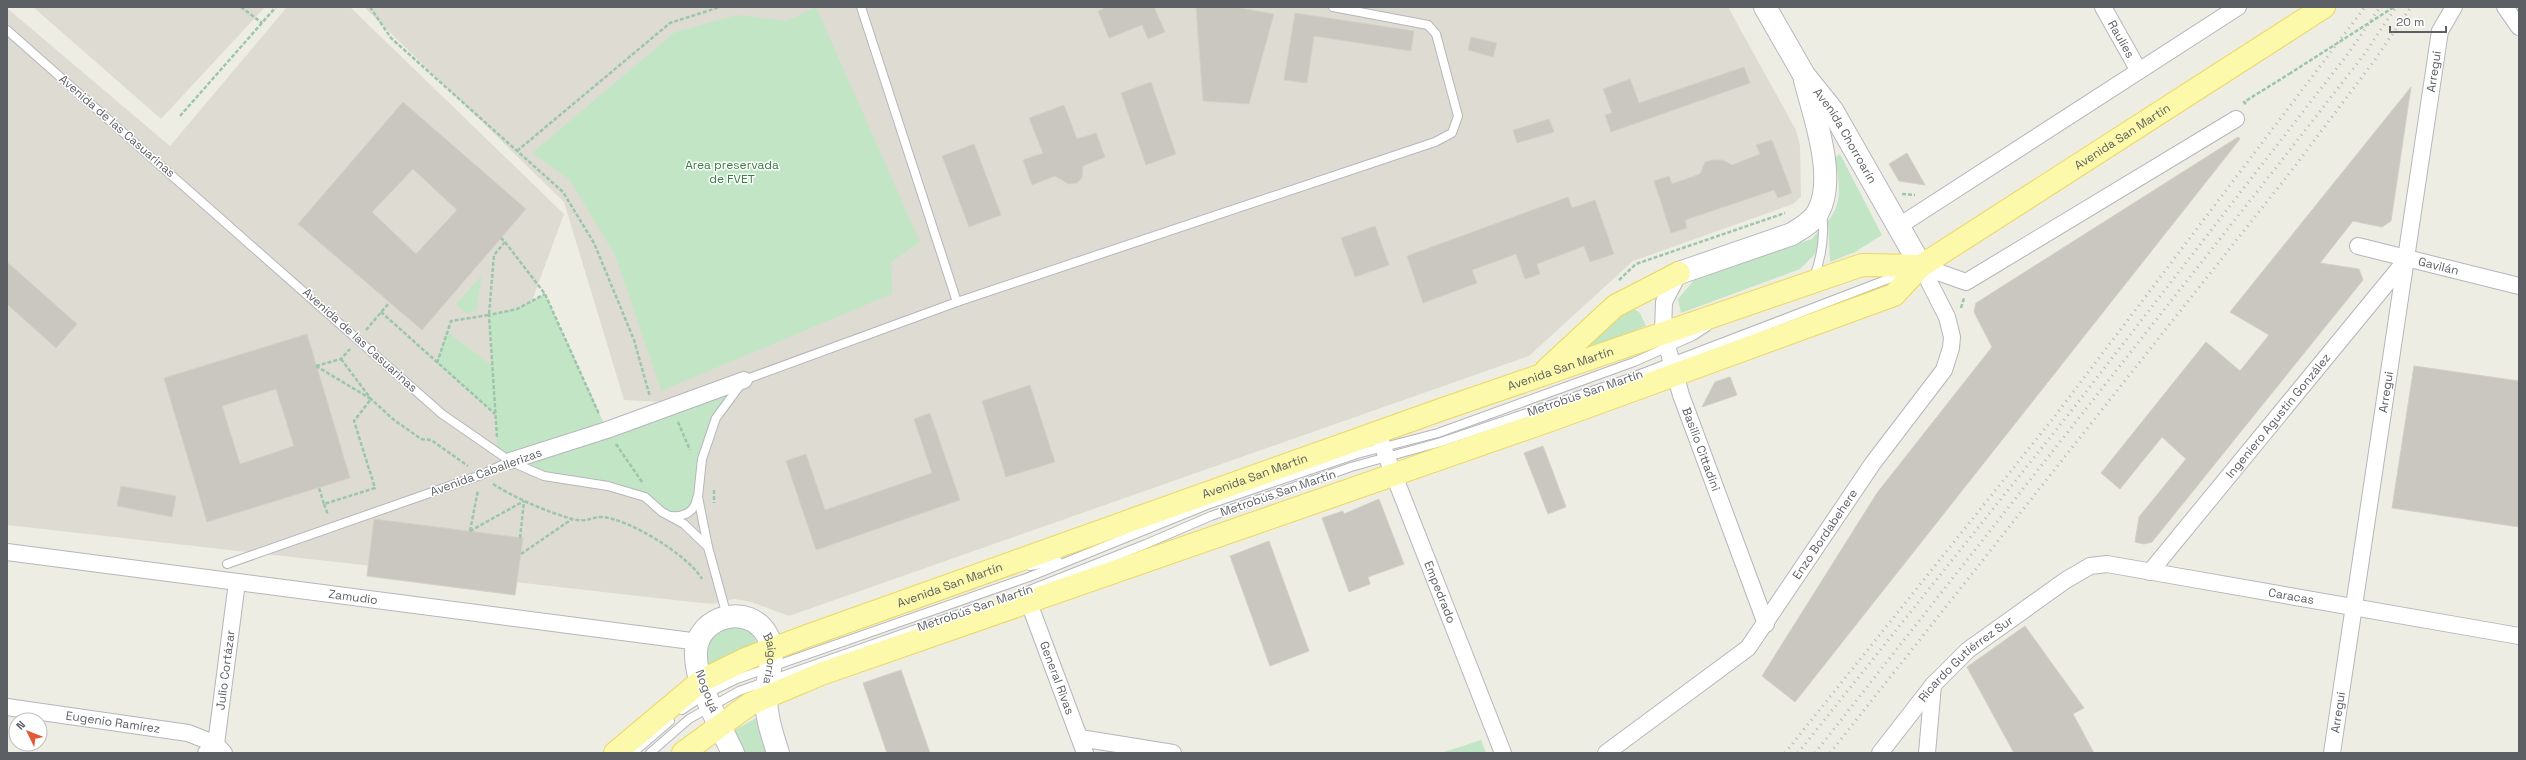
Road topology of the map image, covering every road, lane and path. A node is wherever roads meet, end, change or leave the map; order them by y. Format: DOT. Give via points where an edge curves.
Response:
graph roads {
  1 [pos="241,7"];
  2 [pos="276,7"];
  3 [pos="370,7"];
  4 [pos="720,7"];
  5 [pos="861,7"];
  6 [pos="1333,7"];
  7 [pos="1765,7"];
  8 [pos="2103,7"];
  9 [pos="2238,7"];
  10 [pos="2324,7"];
  11 [pos="2394,7"];
  12 [pos="2454,7"];
  13 [pos="2505,7"];
  14 [pos="262,23"];
  15 [pos="2519,27"];
  16 [pos="7,30"];
  17 [pos="2139,71"];
  18 [pos="1804,75"];
  19 [pos="180,116"];
  20 [pos="2236,119"];
  21 [pos="517,151"];
  22 [pos="1822,204"];
  23 [pos="1899,226"];
  24 [pos="501,238"];
  25 [pos="505,242"];
  26 [pos="2358,246"];
  27 [pos="2406,260"];
  28 [pos="1921,266"];
  29 [pos="1679,273"];
  30 [pos="1812,282"];
  31 [pos="2519,286"];
  32 [pos="545,294"];
  33 [pos="957,302"];
  34 [pos="389,303"];
  35 [pos="381,312"];
  36 [pos="490,315"];
  37 [pos="359,338"];
  38 [pos="1670,354"];
  39 [pos="437,363"];
  40 [pos="1539,376"];
  41 [pos="744,380"];
  42 [pos="371,399"];
  43 [pos="672,407"];
  44 [pos="655,413"];
  45 [pos="496,415"];
  46 [pos="607,430"];
  47 [pos="435,443"];
  48 [pos="432,447"];
  49 [pos="497,451"];
  50 [pos="1385,452"];
  51 [pos="510,461"];
  52 [pos="699,473"];
  53 [pos="481,475"];
  54 [pos="714,486"];
  55 [pos="645,487"];
  56 [pos="319,488"];
  57 [pos="698,497"];
  58 [pos="524,500"];
  59 [pos="715,510"];
  60 [pos="670,516"];
  61 [pos="572,519"];
  62 [pos="520,538"];
  63 [pos="708,547"];
  64 [pos="7,552"];
  65 [pos="520,554"];
  66 [pos="1074,558"];
  67 [pos="227,564"];
  68 [pos="2150,572"];
  69 [pos="966,578"];
  70 [pos="2066,580"];
  71 [pos="238,582"];
  72 [pos="704,584"];
  73 [pos="1022,599"];
  74 [pos="984,606"];
  75 [pos="2355,607"];
  76 [pos="725,608"];
  77 [pos="1766,624"];
  78 [pos="2519,636"];
  79 [pos="699,642"];
  80 [pos="769,673"];
  81 [pos="1933,685"];
  82 [pos="710,701"];
  83 [pos="7,707"];
  84 [pos="1080,738"];
  85 [pos="215,750"];
  86 [pos="615,753"];
  87 [pos="633,753"];
  88 [pos="650,753"];
  89 [pos="683,753"];
  90 [pos="733,753"];
  91 [pos="778,753"];
  92 [pos="1085,753"];
  93 [pos="1173,753"];
  94 [pos="1503,753"];
  95 [pos="1606,753"];
  96 [pos="1880,753"];
  97 [pos="1927,753"];
  98 [pos="2332,753"];
  1 -- 14 [label="path"];
  2 -- 14 [label="path"];
  3 -- 21 [label="path" via="391,38"];
  4 -- 21 [label="path" via="670,22"];
  5 -- 33 [label="lane"];
  6 -- 33 [label="lane" via="1428,25 1436,34 1458,116 1452,133 1420,147"];
  7 -- 18 [label="main road, Avenida Chorroarín"];
  8 -- 17 [label="street, Raulíes"];
  9 -- 17 [label="street"];
  10 -- 28 [label="main road, Avenida San Martín"];
  11 -- 20 [label="path, bridge" via="2244,102 2250,110"];
  12 -- 27 [label="street, Arregui" via="2440,31"];
  13 -- 15 [label="street"];
  14 -- 19 [label="path"];
  16 -- 37 [label="lane, Avenida de las Casuarinas"];
  17 -- 23 [label="street"];
  18 -- 22 [label="main road" via="1823,154 1825,172"];
  18 -- 23 [label="main road, Avenida Chorroarín" via="1832,110"];
  20 -- 28 [label="street, Avenida San Martín" via="1966,282"];
  21 -- 44 [label="path" via="563,192 590,236 634,340"];
  22 -- 29 [label="main road" via="1817,214 1792,234"];
  22 -- 30 [label="lane" via="1824,231 1821,257"];
  23 -- 28 [label="main road, Avenida Chorroarín"];
  24 -- 25 [label="path"];
  25 -- 32 [label="path"];
  25 -- 36 [label="path" via="494,255"];
  26 -- 27 [label="street, Gavilán"];
  27 -- 31 [label="street, Gavilán"];
  27 -- 68 [label="street, Ingeniero Agustín González"];
  27 -- 75 [label="street, Arregui"];
  28 -- 30 [label="main road, Avenida San Martín" via="1862,265"];
  28 -- 38 [label="main road, Avenida San Martín" via="1894,295"];
  28 -- 77 [label="street, Enzo Bordabehere" via="1947,317 1952,337 1952,348 1944,370 1873,463"];
  29 -- 38 [label="street, Basilio Cittadini" via="1664,302"];
  29 -- 40 [label="main road" via="1615,306"];
  30 -- 38 [label="main road, Avenida San Martín" via="1729,311"];
  32 -- 36 [label="path" via="517,309"];
  32 -- 46 [label="path"];
  33 -- 41 [label="lane"];
  34 -- 35 [label="path"];
  35 -- 37 [label="path"];
  35 -- 39 [label="path"];
  36 -- 39 [label="path" via="451,321"];
  36 -- 45 [label="path"];
  37 -- 49 [label="lane, Avenida de las Casuarinas" via="442,414"];
  38 -- 40 [label="main road, Avenida San Martín"];
  38 -- 50 [label="main road, Avenida San Martín"];
  38 -- 50 [label="lane, Metrobús San Martín" via="1634,362"];
  38 -- 77 [label="street, Basilio Cittadini"];
  39 -- 45 [label="path"];
  40 -- 50 [label="main road, Avenida San Martín"];
  41 -- 43 [label="street, Avenida Caballerizas"];
  41 -- 52 [label="lane" via="716,418 707,440"];
  42 -- 42 [label="path" via="341,359 316,366 357,391"];
  42 -- 47 [label="path" via="420,439"];
  42 -- 56 [label="path" via="354,421 375,488 324,504"];
  43 -- 44 [label="street, Avenida Caballerizas"];
  43 -- 52 [label="path"];
  44 -- 46 [label="street, Avenida Caballerizas"];
  45 -- 49 [label="path"];
  46 -- 51 [label="street, Avenida Caballerizas"];
  46 -- 55 [label="path"];
  47 -- 48 [label="path"];
  47 -- 53 [label="path"];
  49 -- 51 [label="lane, Avenida de las Casuarinas"];
  50 -- 66 [label="lane, Metrobús San Martín" via="1357,454 1207,505"];
  50 -- 69 [label="main road, Avenida San Martín"];
  50 -- 73 [label="main road, Avenida San Martín"];
  50 -- 94 [label="street, Empedrado"];
  51 -- 53 [label="lane, Avenida Caballerizas"];
  51 -- 60 [label="lane, Avenida de las Casuarinas" via="544,476 608,486 645,497"];
  52 -- 57 [label="lane"];
  53 -- 58 [label="path"];
  53 -- 58 [label="path" via="470,531"];
  53 -- 67 [label="lane, Avenida Caballerizas"];
  54 -- 59 [label="path"];
  57 -- 60 [label="lane" via="689,512"];
  57 -- 63 [label="lane"];
  58 -- 61 [label="path"];
  58 -- 62 [label="path"];
  60 -- 63 [label="lane, Avenida de las Casuarinas" via="684,524"];
  61 -- 65 [label="path"];
  61 -- 72 [label="path" via="608,519 648,535 691,564"];
  63 -- 76 [label="lane"];
  64 -- 71 [label="street, Zamudio"];
  66 -- 69 [label="lane, Metrobús San Martín"];
  66 -- 80 [label="lane, Metrobús San Martín"];
  68 -- 70 [label="street, Caracas" via="2107,564 2090,566"];
  68 -- 75 [label="street, Caracas"];
  69 -- 80 [label="main road, Avenida San Martín"];
  70 -- 81 [label="street, Ricardo Gutiérrez Sur" via="1968,650"];
  71 -- 79 [label="street, Zamudio"];
  71 -- 85 [label="street, Julio Cortázar"];
  73 -- 80 [label="main road, Avenida San Martín" via="821,674"];
  73 -- 84 [label="street, General Rivas"];
  74 -- 80 [label="lane, Metrobús San Martín"];
  75 -- 78 [label="street, Caracas"];
  75 -- 98 [label="street, Arregui"];
  76 -- 79 [label="main road"];
  76 -- 80 [label="main road, Baigorria" via="757,622 768,636"];
  77 -- 95 [label="street, Enzo Bordabehere" via="1748,648"];
  79 -- 82 [label="main road, Nogoyá" via="696,650 697,668"];
  80 -- 82 [label="main road, Avenida San Martín"];
  80 -- 82 [label="main road, Avenida San Martín" via="736,663"];
  80 -- 91 [label="main road, Baigorria" via="769,724"];
  81 -- 96 [label="street, Ricardo Gutiérrez Sur"];
  81 -- 97 [label="street"];
  82 -- 86 [label="main road, Avenida San Martín"];
  82 -- 87 [label="lane" via="685,708"];
  82 -- 88 [label="lane"];
  82 -- 89 [label="main road, Avenida San Martín"];
  82 -- 90 [label="main road, Nogoyá"];
  83 -- 85 [label="street, Eugenio Ramírez" via="188,733"];
  84 -- 92 [label="street, General Rivas"];
  84 -- 93 [label="street"];
}
